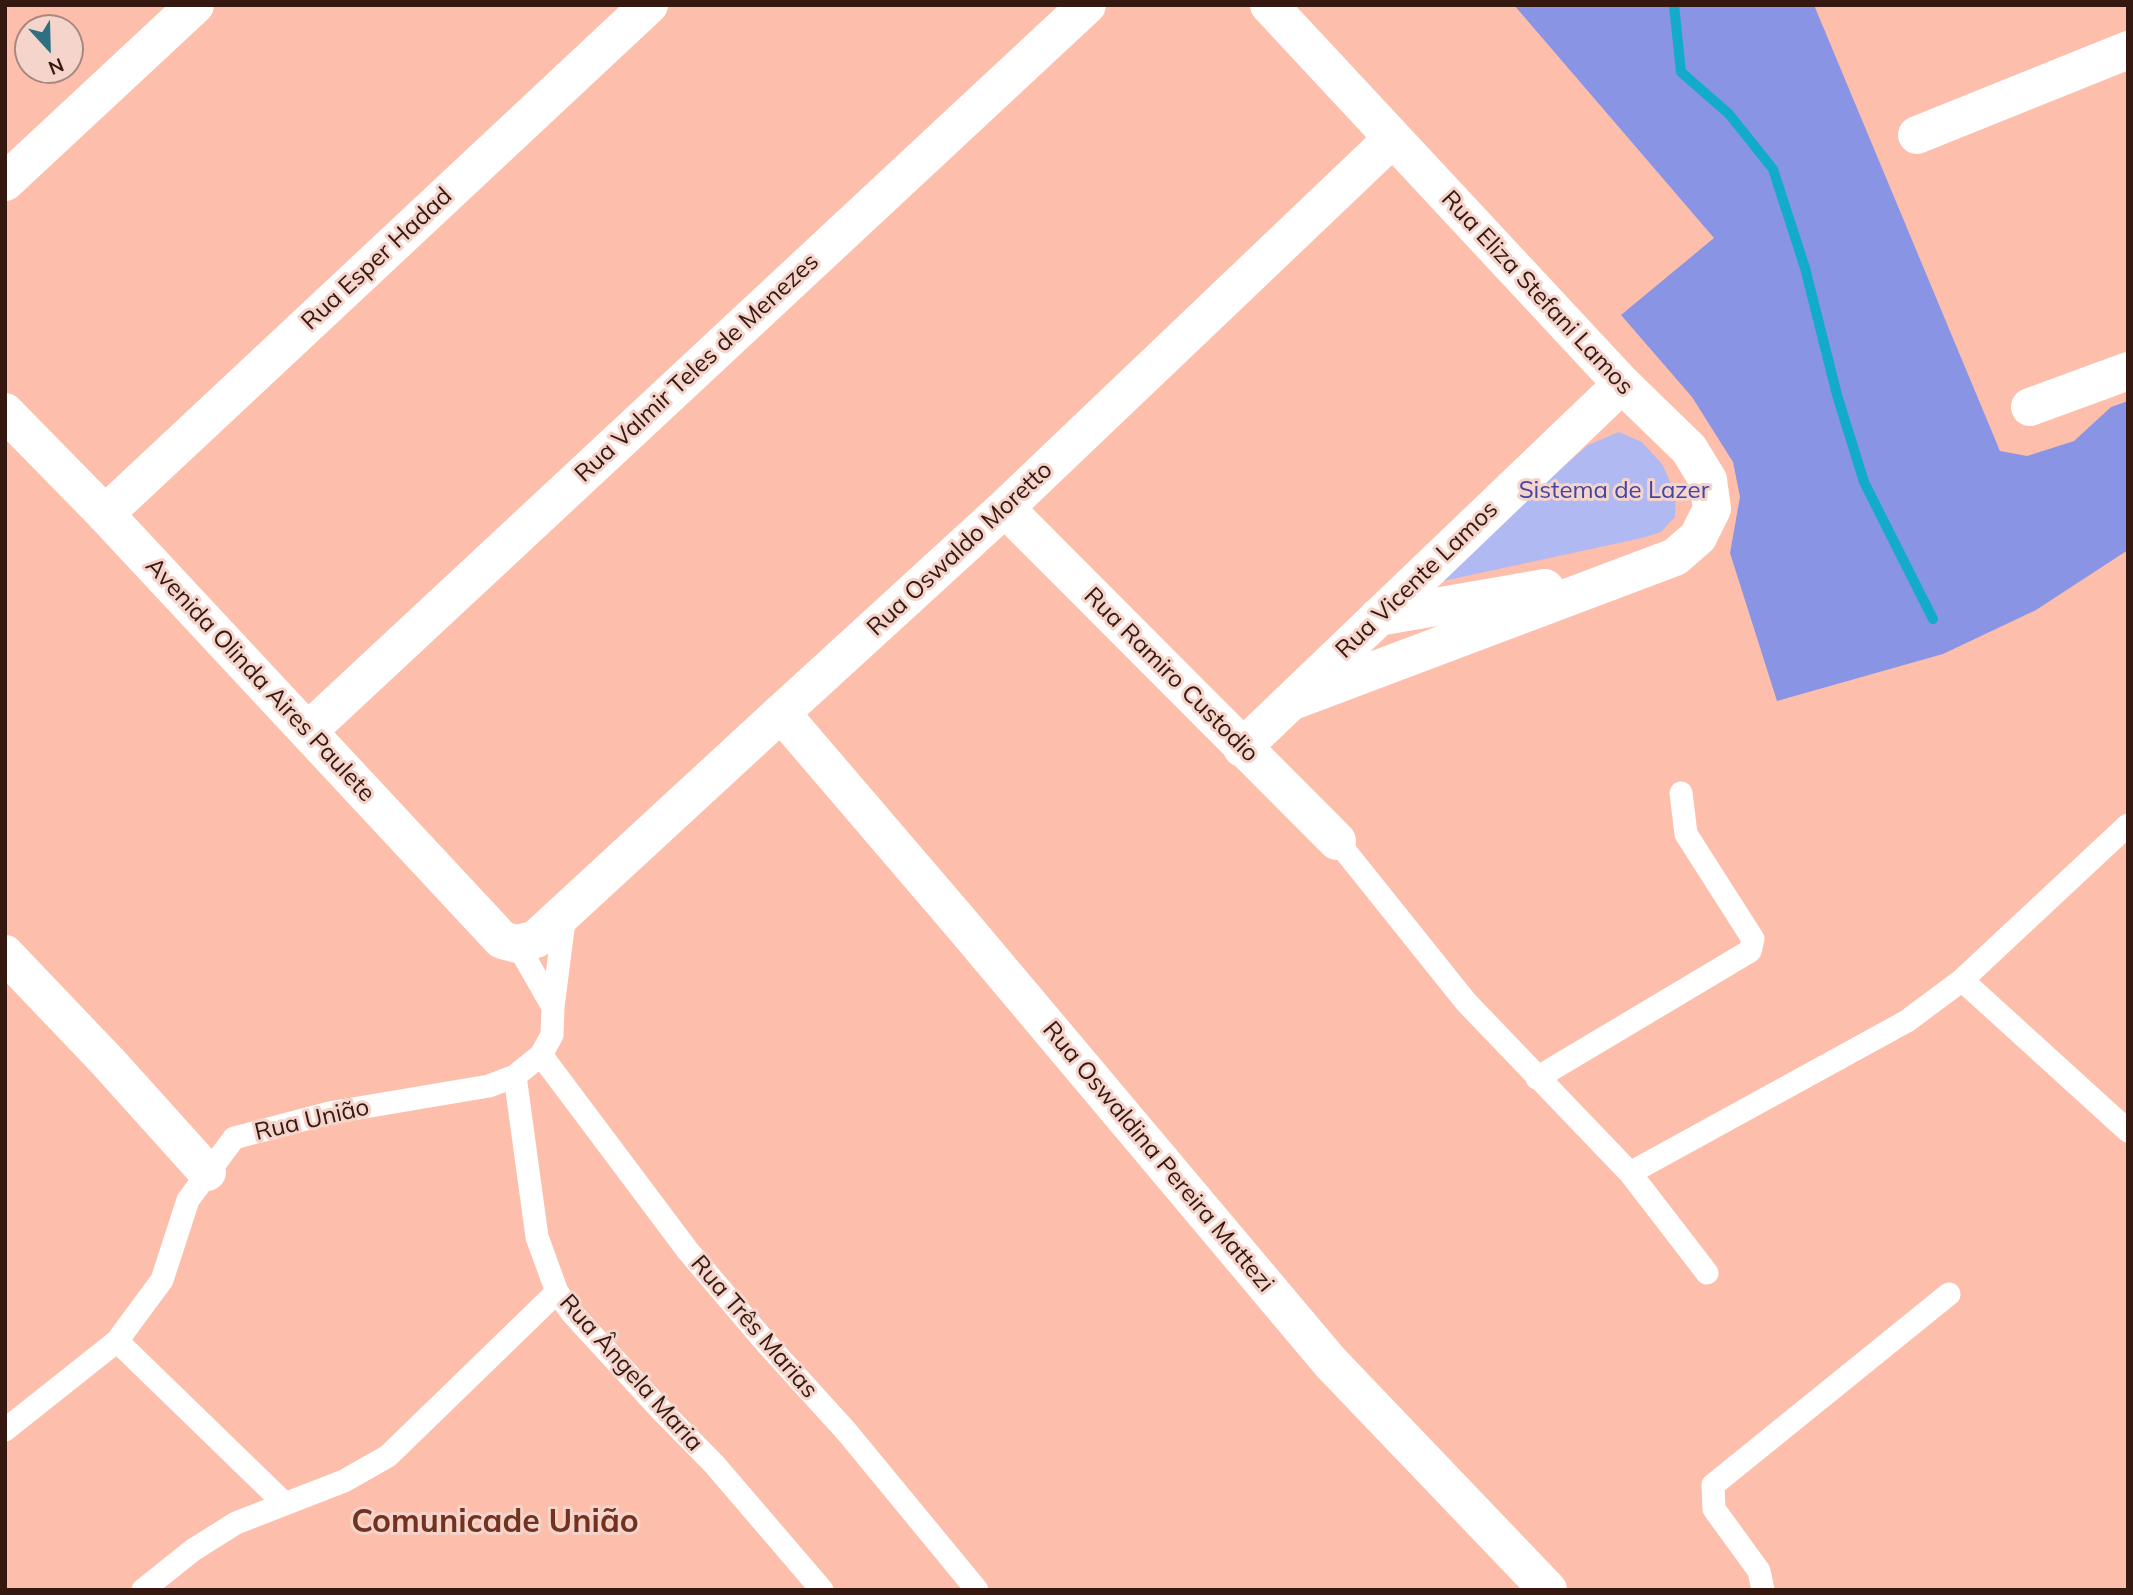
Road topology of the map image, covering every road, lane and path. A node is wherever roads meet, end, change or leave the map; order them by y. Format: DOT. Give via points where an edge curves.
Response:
graph roads {
  1 [pos="194,5"];
  2 [pos="649,5"];
  3 [pos="1087,5"];
  4 [pos="1269,5"];
  5 [pos="2128,50"];
  6 [pos="1917,135"];
  7 [pos="1392,139"];
  8 [pos="5,181"];
  9 [pos="2128,371"];
  10 [pos="1622,384"];
  11 [pos="2030,407"];
  12 [pos="5,412"];
  13 [pos="1005,508"];
  14 [pos="105,514"];
  15 [pos="1630,573"];
  16 [pos="1378,617"];
  17 [pos="1290,702"];
  18 [pos="781,713"];
  19 [pos="308,731"];
  20 [pos="1242,748"];
  21 [pos="1681,793"];
  22 [pos="2128,825"];
  23 [pos="1337,841"];
  24 [pos="565,913"];
  25 [pos="517,944"];
  26 [pos="5,954"];
  27 [pos="1962,980"];
  28 [pos="553,1007"];
  29 [pos="541,1055"];
  30 [pos="515,1076"];
  31 [pos="1537,1078"];
  32 [pos="2128,1131"];
  33 [pos="207,1172"];
  34 [pos="1630,1173"];
  35 [pos="1707,1273"];
  36 [pos="558,1292"];
  37 [pos="1949,1294"];
  38 [pos="117,1341"];
  39 [pos="5,1430"];
  40 [pos="285,1504"];
  41 [pos="143,1590"];
  42 [pos="822,1590"];
  43 [pos="977,1590"];
  44 [pos="1548,1590"];
  45 [pos="1763,1590"];
  1 -- 8 [label="street"];
  2 -- 14 [label="street, Rua Esper Hadad"];
  3 -- 19 [label="street, Rua Valmir Teles de Menezes"];
  4 -- 7 [label="street, Rua Eliza Stefani Lamos"];
  5 -- 6 [label="street"];
  7 -- 10 [label="street, Rua Eliza Stefani Lamos"];
  7 -- 13 [label="street, Rua Oswaldo Moretto"];
  9 -- 11 [label="street"];
  10 -- 15 [label="street, Rua Eliza Stefani Lamos" via="1689,449 1708,480 1712,509 1698,537 1675,556"];
  10 -- 16 [label="street, Rua Vicente Lamos"];
  12 -- 14 [label="street, Avenida Olinda Aires Paulete"];
  13 -- 18 [label="street, Rua Oswaldo Moretto"];
  13 -- 20 [label="street, Rua Ramiro Custodio"];
  14 -- 19 [label="street, Avenida Olinda Aires Paulete"];
  15 -- 16 [label="street, Rua Eliza Stefani Lamos"];
  15 -- 17 [label="street, Rua Eliza Stefani Lamos"];
  16 -- 17 [label="street, Rua Vicente Lamos"];
  17 -- 20 [label="street, Rua Vicente Lamos"];
  18 -- 24 [label="street, Rua Oswaldo Moretto"];
  18 -- 44 [label="street, Rua Oswaldina Pereira Mattezi" via="1330,1362"];
  19 -- 25 [label="street, Avenida Olinda Aires Paulete" via="502,940"];
  20 -- 23 [label="street, Rua Ramiro Custodio"];
  21 -- 31 [label="lane" via="1686,834 1753,939 1750,951"];
  22 -- 27 [label="lane"];
  23 -- 31 [label="lane" via="1466,1002"];
  24 -- 25 [label="street, Rua Oswaldo Moretto" via="536,939"];
  24 -- 28 [label="lane"];
  25 -- 28 [label="lane"];
  26 -- 33 [label="street"];
  27 -- 32 [label="lane"];
  27 -- 34 [label="lane" via="1907,1021"];
  28 -- 29 [label="lane" via="552,1035"];
  29 -- 30 [label="lane, Rua União"];
  29 -- 43 [label="lane, Rua Três Marias" via="688,1251"];
  30 -- 33 [label="lane, Rua União" via="489,1086 329,1113 234,1138"];
  30 -- 36 [label="lane, Rua Ângela Maria" via="537,1237"];
  31 -- 34 [label="lane"];
  33 -- 38 [label="lane, Rua União" via="188,1200 162,1280"];
  34 -- 35 [label="lane"];
  36 -- 40 [label="lane" via="388,1456 344,1481"];
  36 -- 42 [label="lane, Rua Ângela Maria"];
  37 -- 45 [label="lane" via="1713,1485 1714,1509 1759,1571"];
  38 -- 39 [label="lane, Rua União"];
  38 -- 40 [label="lane"];
  40 -- 41 [label="lane" via="236,1522"];
}
